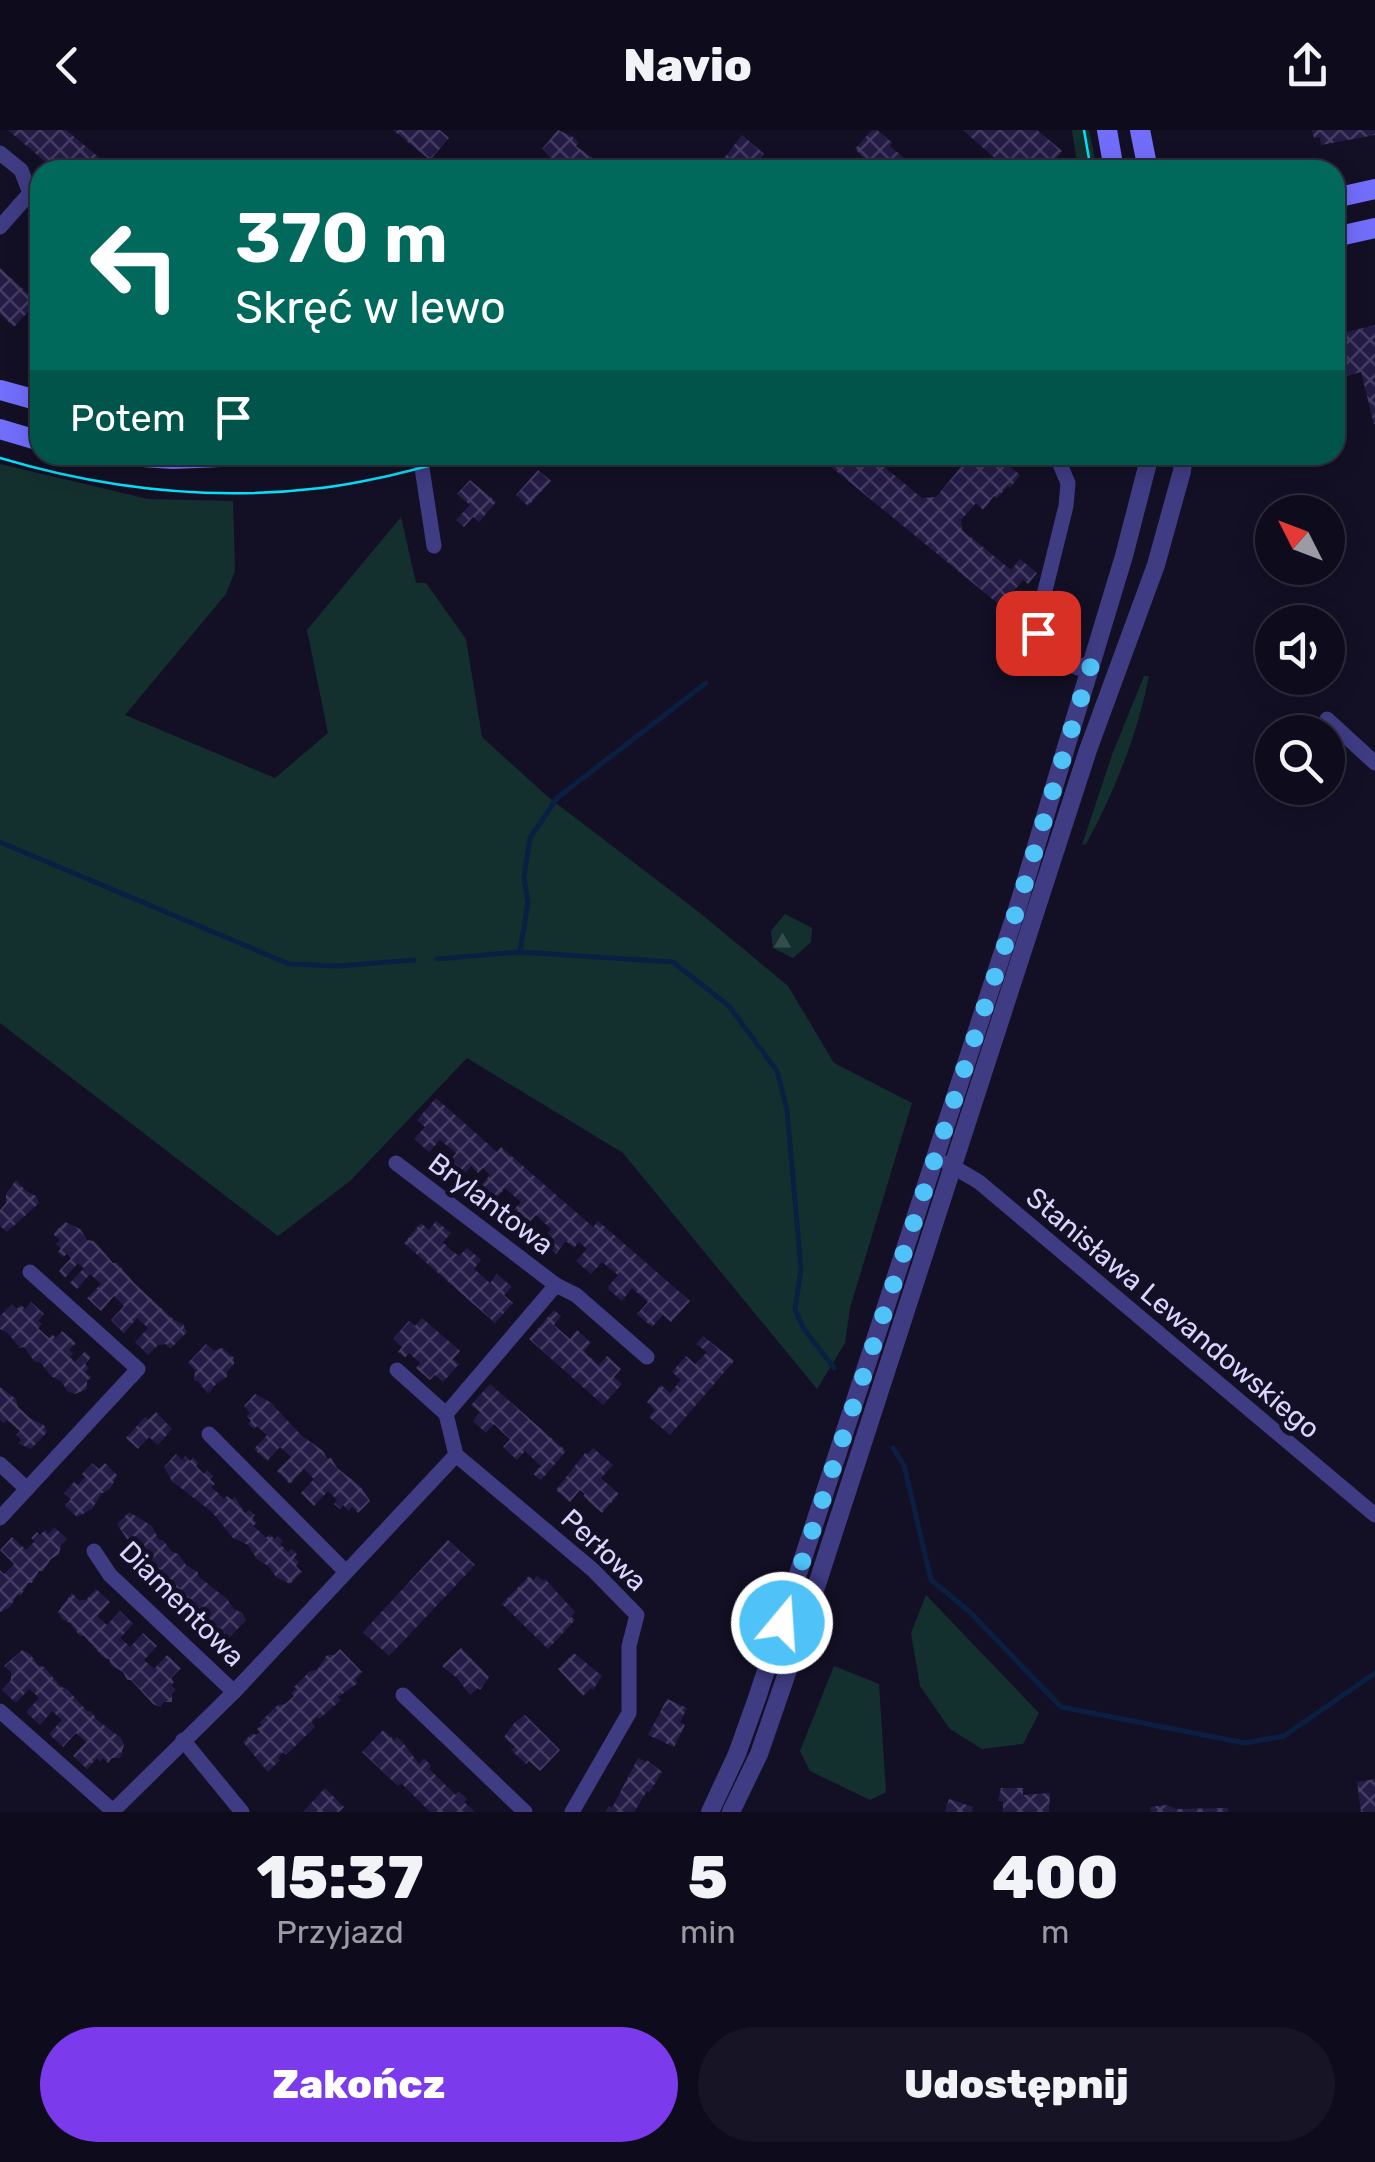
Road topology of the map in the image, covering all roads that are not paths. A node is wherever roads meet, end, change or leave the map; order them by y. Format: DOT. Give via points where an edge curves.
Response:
graph roads {
  1 [pos="1107,130"];
  2 [pos="1140,130"];
  3 [pos="0,153"];
  4 [pos="1112,160"];
  5 [pos="1146,160"];
  6 [pos="1375,189"];
  7 [pos="1345,196"];
  8 [pos="0,227"];
  9 [pos="1375,228"];
  10 [pos="1345,234"];
  11 [pos="0,390"];
  12 [pos="30,398"];
  13 [pos="0,429"];
  14 [pos="30,438"];
  15 [pos="422,465"];
  16 [pos="1060,465"];
  17 [pos="1148,465"];
  18 [pos="1181,465"];
  19 [pos="434,546"];
  20 [pos="1032,579"];
  21 [pos="1046,592"];
  22 [pos="1092,662"];
  23 [pos="1345,736"];
  24 [pos="1375,763"];
  25 [pos="933,1158"];
  26 [pos="396,1162"];
  27 [pos="955,1166"];
  28 [pos="30,1272"];
  29 [pos="556,1285"];
  30 [pos="646,1358"];
  31 [pos="396,1370"];
  32 [pos="446,1414"];
  33 [pos="209,1434"];
  34 [pos="456,1455"];
  35 [pos="0,1464"];
  36 [pos="26,1488"];
  37 [pos="1375,1515"];
  38 [pos="0,1518"];
  39 [pos="94,1551"];
  40 [pos="345,1571"];
  41 [pos="234,1692"];
  42 [pos="403,1695"];
  43 [pos="0,1711"];
  44 [pos="183,1740"];
  45 [pos="112,1811"];
  46 [pos="242,1812"];
  47 [pos="524,1812"];
  48 [pos="572,1812"];
  49 [pos="710,1812"];
  50 [pos="731,1812"];
  1 -- 4 [label="main road"];
  2 -- 5 [label="main road"];
  3 -- 8 [label="street" via="21,170 30,193"];
  6 -- 7 [label="main road"];
  9 -- 10 [label="main road"];
  11 -- 12 [label="main road"];
  13 -- 14 [label="main road"];
  15 -- 19 [label="street"];
  16 -- 21 [label="street" via="1068,483"];
  17 -- 22 [label="street"];
  18 -- 27 [label="street" via="1156,565 1088,750"];
  20 -- 21 [label="street"];
  21 -- 22 [label="street" via="1038,618 1043,644 1078,668"];
  22 -- 25 [label="street"];
  23 -- 24 [label="street"];
  25 -- 27 [label="street, Stanisława Lewandowskiego"];
  25 -- 49 [label="street" via="757,1698"];
  26 -- 29 [label="street, Brylantowa"];
  27 -- 37 [label="street, Stanisława Lewandowskiego"];
  27 -- 50 [label="street" via="759,1754"];
  28 -- 36 [label="street" via="138,1370"];
  29 -- 30 [label="street, Brylantowa"];
  29 -- 32 [label="street, Brylantowa"];
  31 -- 32 [label="street"];
  32 -- 34 [label="street"];
  33 -- 40 [label="street"];
  34 -- 40 [label="street, Diamentowa"];
  34 -- 48 [label="street, Perłowa" via="637,1615 629,1646 629,1713"];
  35 -- 36 [label="street"];
  36 -- 38 [label="street"];
  39 -- 41 [label="street, Diamentowa" via="110,1575"];
  40 -- 41 [label="street, Diamentowa"];
  41 -- 44 [label="street, Diamentowa"];
  42 -- 47 [label="street"];
  43 -- 45 [label="street, Diamentowa"];
  44 -- 45 [label="street, Diamentowa"];
  44 -- 46 [label="street"];
}
